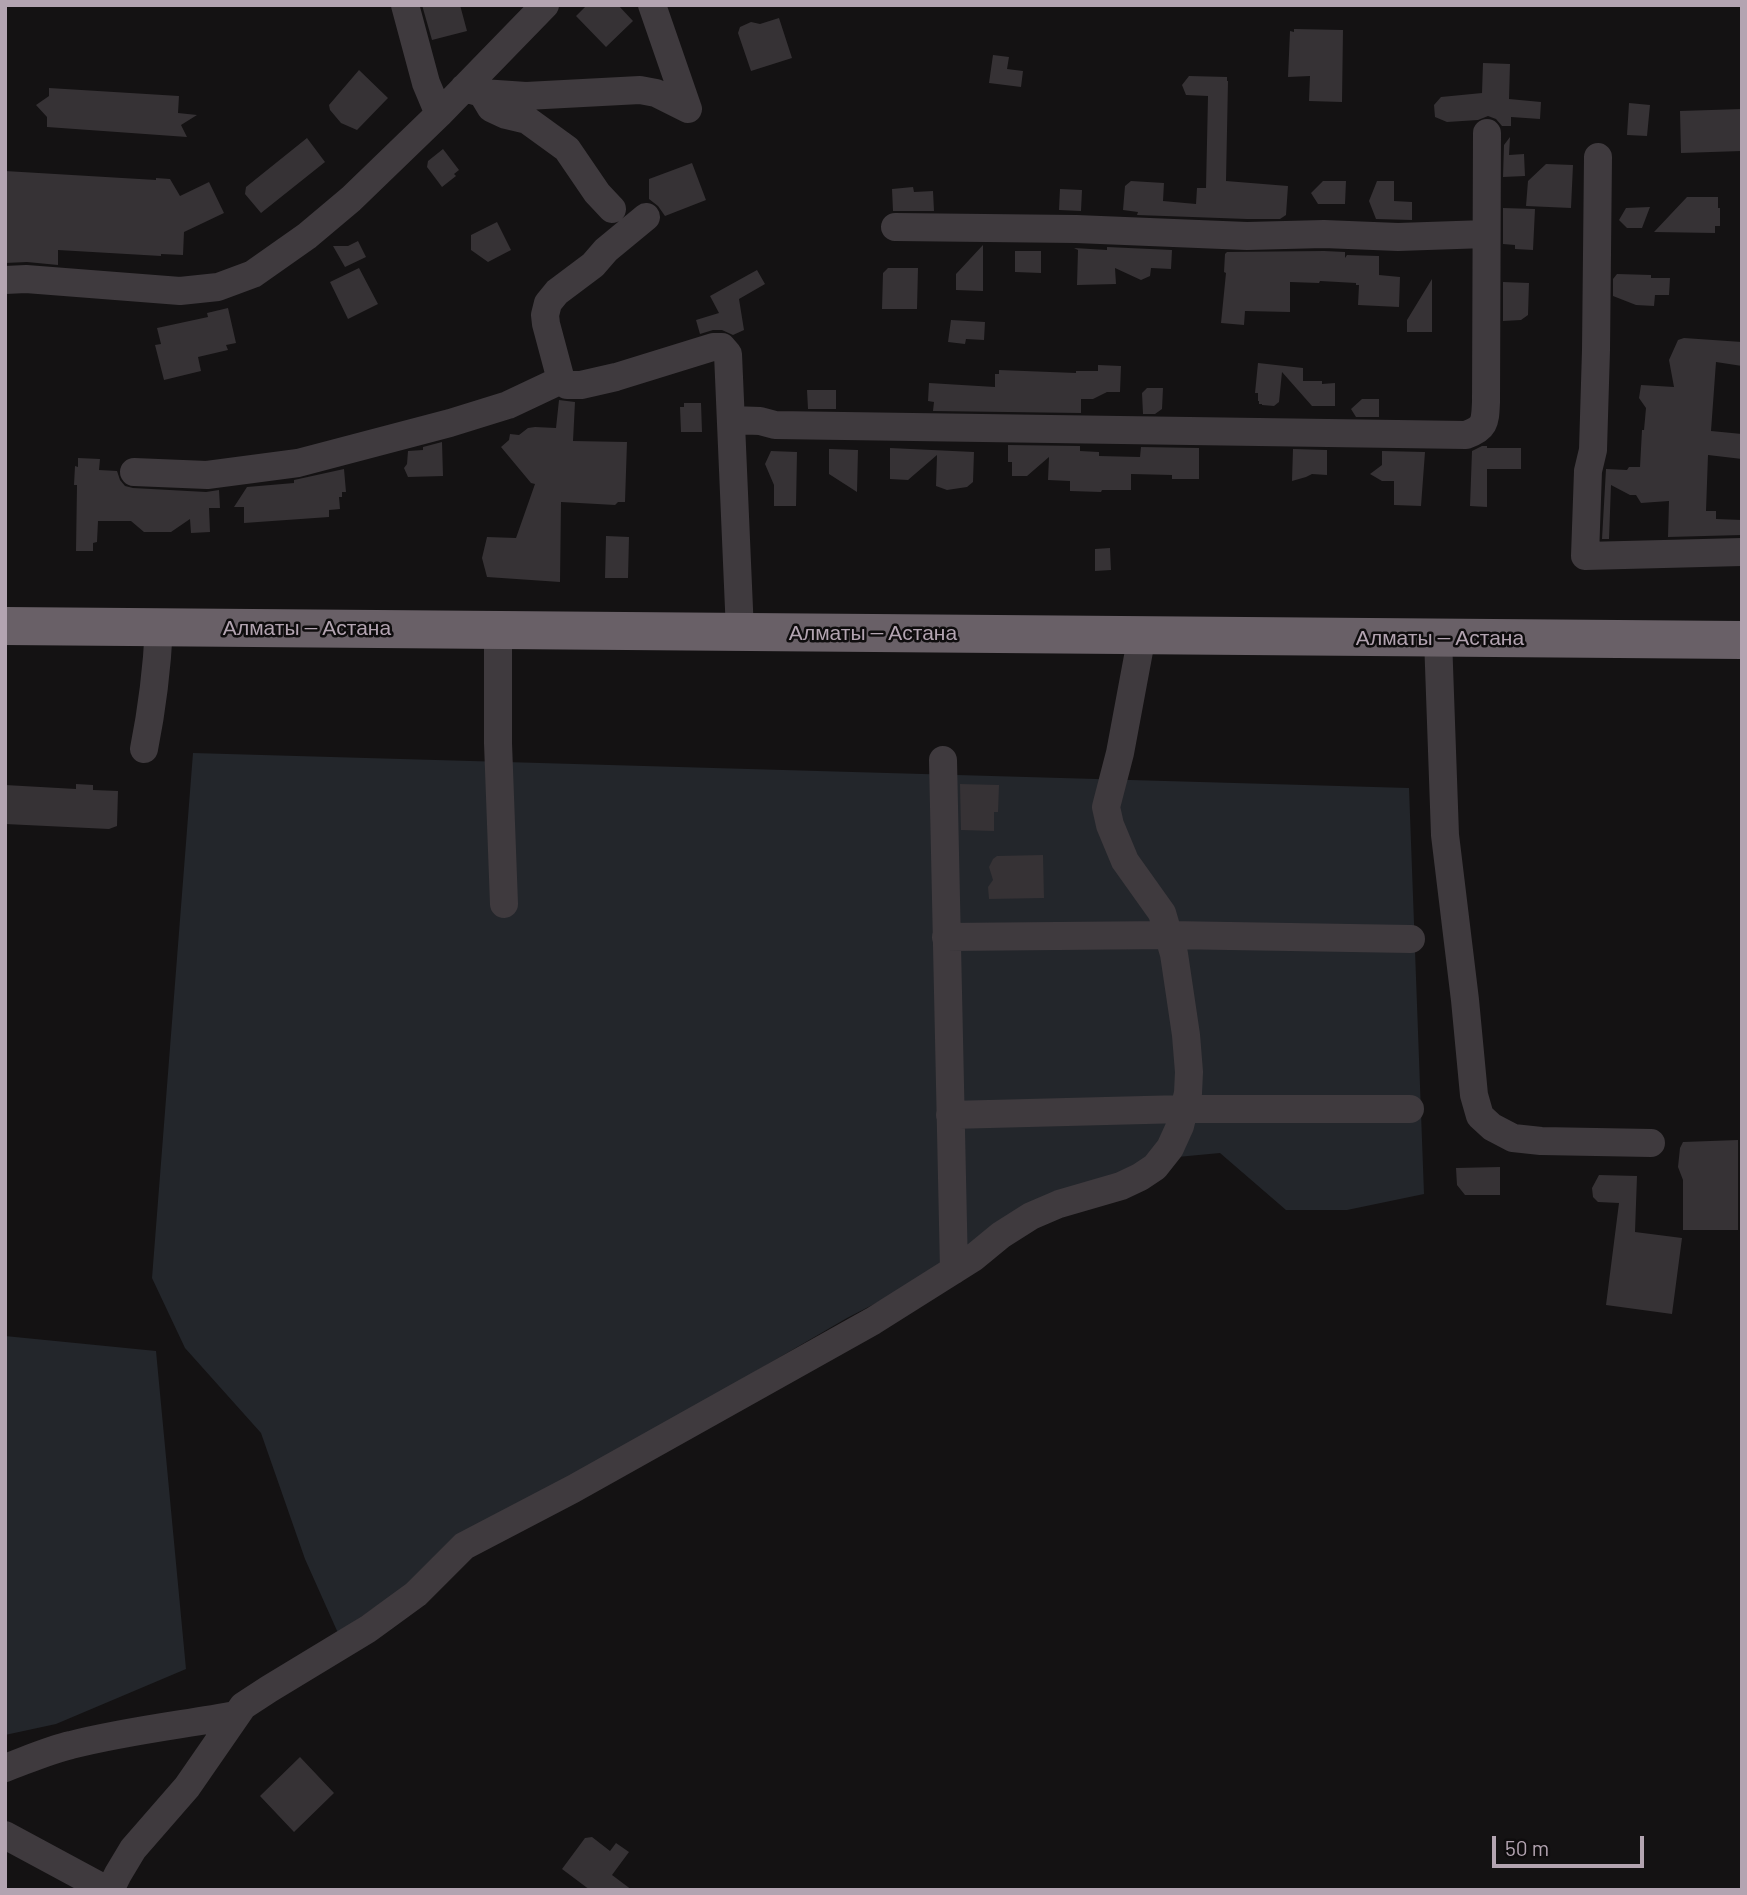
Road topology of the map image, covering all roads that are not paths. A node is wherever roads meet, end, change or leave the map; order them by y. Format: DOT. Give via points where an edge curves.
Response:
graph roads {
  1 [pos="405,5"];
  2 [pos="545,5"];
  3 [pos="652,5"];
  4 [pos="473,91"];
  5 [pos="439,114"];
  6 [pos="1487,133"];
  7 [pos="1598,157"];
  8 [pos="612,209"];
  9 [pos="646,218"];
  10 [pos="895,227"];
  11 [pos="1486,234"];
  12 [pos="5,280"];
  13 [pos="561,380"];
  14 [pos="731,420"];
  15 [pos="134,472"];
  16 [pos="1742,552"];
  17 [pos="5,626"];
  18 [pos="159,627"];
  19 [pos="498,630"];
  20 [pos="740,632"];
  21 [pos="1142,635"];
  22 [pos="1438,638"];
  23 [pos="1742,640"];
  24 [pos="144,749"];
  25 [pos="943,760"];
  26 [pos="504,904"];
  27 [pos="1169,935"];
  28 [pos="946,937"];
  29 [pos="1411,939"];
  30 [pos="1184,1109"];
  31 [pos="1410,1109"];
  32 [pos="950,1115"];
  33 [pos="1651,1143"];
  34 [pos="954,1270"];
  35 [pos="236,1715"];
  36 [pos="5,1768"];
  37 [pos="5,1835"];
  38 [pos="109,1890"];
  1 -- 5 [label="street"];
  2 -- 4 [label="street"];
  3 -- 4 [label="street" via="688,109 640,90 526,96"];
  4 -- 5 [label="street"];
  4 -- 8 [label="street" via="491,108 527,120 567,149"];
  5 -- 12 [label="street" via="351,199 253,274 218,286 180,291"];
  6 -- 11 [label="street"];
  7 -- 16 [label="street" via="1596,363 1585,556"];
  9 -- 13 [label="street" via="548,303 546,324"];
  10 -- 11 [label="street" via="1247,236"];
  11 -- 14 [label="street" via="1485,421 1466,435 775,425"];
  13 -- 14 [label="street" via="581,385 722,347 728,354"];
  13 -- 15 [label="street" via="509,405 298,463 207,475"];
  14 -- 20 [label="street"];
  17 -- 18 [label="highway, Алматы — Астана"];
  18 -- 19 [label="highway, Алматы — Астана"];
  18 -- 24 [label="street"];
  19 -- 20 [label="highway, Алматы — Астана"];
  19 -- 26 [label="street"];
  20 -- 21 [label="highway, Алматы — Астана"];
  21 -- 22 [label="highway, Алматы — Астана"];
  21 -- 27 [label="street" via="1106,807 1125,861 1162,914"];
  22 -- 23 [label="highway, Алматы — Астана"];
  22 -- 33 [label="street" via="1445,835 1480,1116 1513,1138"];
  25 -- 28 [label="street"];
  27 -- 28 [label="street"];
  27 -- 29 [label="street"];
  27 -- 30 [label="street" via="1186,1035 1189,1072"];
  28 -- 32 [label="street"];
  30 -- 31 [label="street"];
  30 -- 32 [label="street"];
  30 -- 34 [label="street" via="1170,1148 1155,1167 1121,1186 1031,1216"];
  32 -- 34 [label="street"];
  34 -- 35 [label="street" via="873,1321 464,1546 416,1594 243,1706"];
  35 -- 36 [label="street" via="68,1745"];
  35 -- 38 [label="street" via="187,1787 133,1849"];
  37 -- 38 [label="street"];
}
